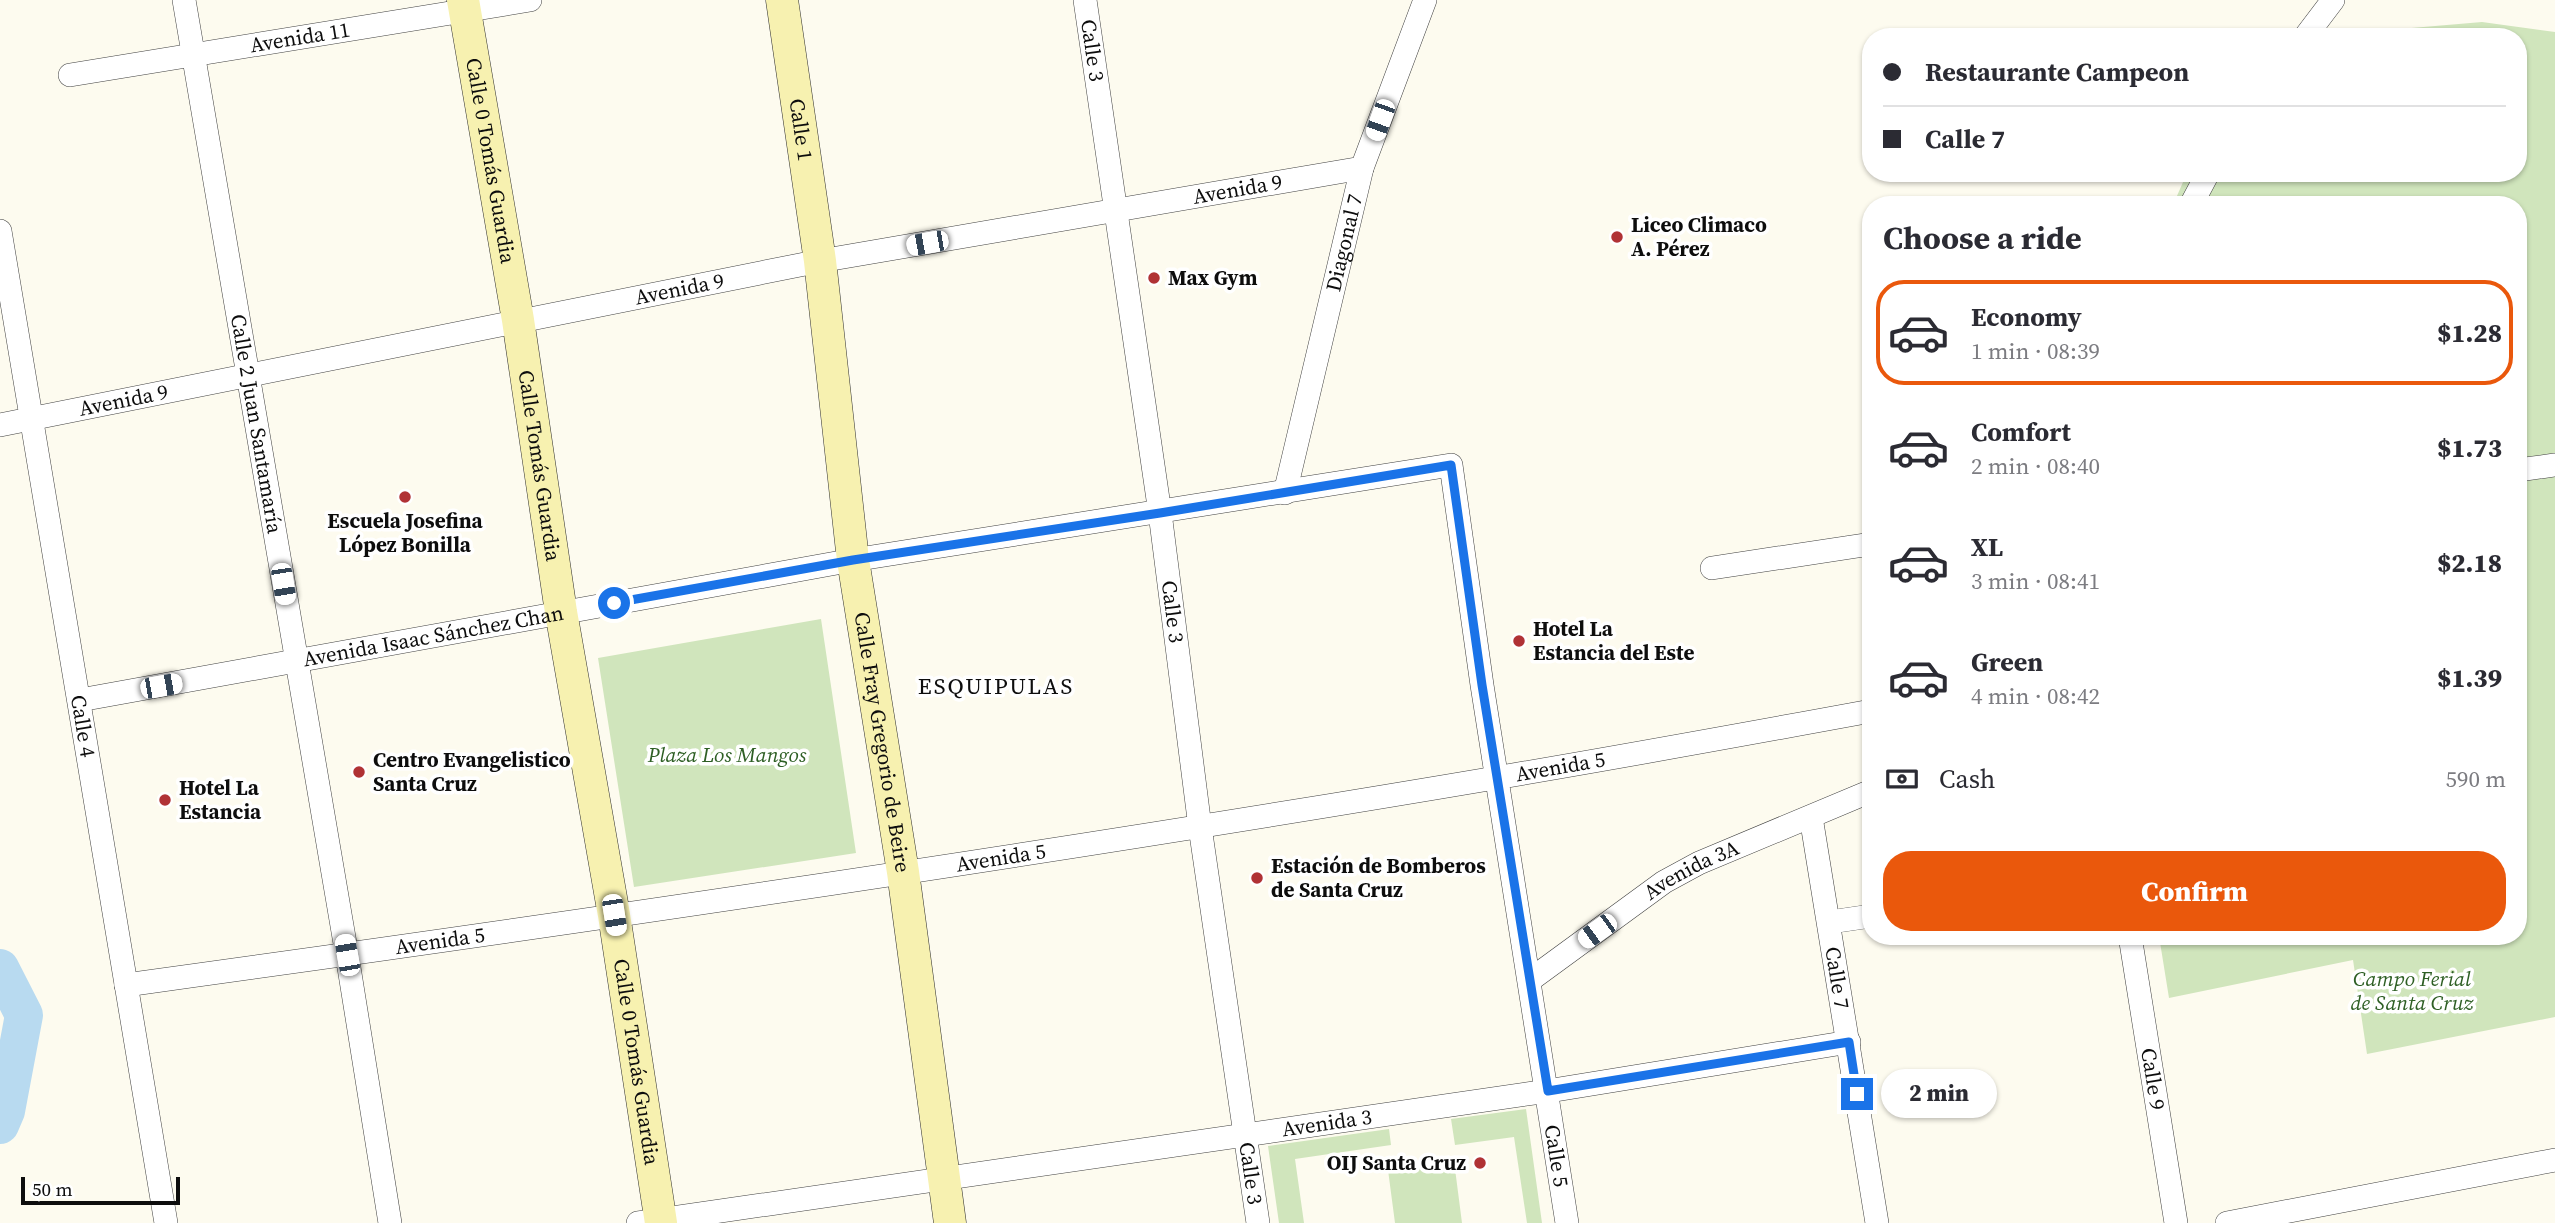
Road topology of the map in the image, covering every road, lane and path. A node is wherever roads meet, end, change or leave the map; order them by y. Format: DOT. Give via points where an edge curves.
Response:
graph roads {
  1 [pos="184,0"];
  2 [pos="530,0"];
  3 [pos="782,0"];
  4 [pos="1085,0"];
  5 [pos="1425,0"];
  6 [pos="2333,0"];
  7 [pos="464,5"];
  8 [pos="2312,28"];
  9 [pos="194,54"];
  10 [pos="70,75"];
  11 [pos="1362,168"];
  12 [pos="1115,211"];
  13 [pos="0,230"];
  14 [pos="820,261"];
  15 [pos="518,320"];
  16 [pos="248,376"];
  17 [pos="31,418"];
  18 [pos="0,425"];
  19 [pos="1451,465"];
  20 [pos="2555,466"];
  21 [pos="2527,469"];
  22 [pos="1285,493"];
  23 [pos="1160,513"];
  24 [pos="1862,545"];
  25 [pos="853,560"];
  26 [pos="1713,568"];
  27 [pos="561,612"];
  28 [pos="296,663"];
  29 [pos="80,700"];
  30 [pos="1862,713"];
  31 [pos="1497,778"];
  32 [pos="1862,795"];
  33 [pos="1811,817"];
  34 [pos="1200,827"];
  35 [pos="902,872"];
  36 [pos="614,915"];
  37 [pos="1862,917"];
  38 [pos="1830,922"];
  39 [pos="2131,945"];
  40 [pos="347,955"];
  41 [pos="1530,980"];
  42 [pos="126,985"];
  43 [pos="1849,1042"];
  44 [pos="1548,1091"];
  45 [pos="1245,1134"];
  46 [pos="2555,1160"];
  47 [pos="943,1178"];
  48 [pos="653,1222"];
  49 [pos="166,1223"];
  50 [pos="390,1223"];
  51 [pos="950,1223"];
  52 [pos="1258,1223"];
  53 [pos="1567,1223"];
  54 [pos="1877,1223"];
  55 [pos="2176,1223"];
  56 [pos="2227,1223"];
  1 -- 9 [label="street, Calle 2 Juan Santamaría"];
  2 -- 7 [label="street, Avenida 11"];
  3 -- 14 [label="street, Calle 1"];
  4 -- 12 [label="street, Calle 3"];
  5 -- 11 [label="street, Diagonal 7"];
  6 -- 8 [label="street"];
  7 -- 9 [label="street, Avenida 11"];
  7 -- 15 [label="street, Calle 0 Tomás Guardia"];
  9 -- 10 [label="street, Avenida 11"];
  9 -- 16 [label="street, Calle 2 Juan Santamaría"];
  11 -- 12 [label="street, Avenida 9"];
  11 -- 22 [label="street, Diagonal 7"];
  12 -- 14 [label="street, Avenida 9"];
  12 -- 23 [label="street, Calle 3"];
  13 -- 17 [label="street, Calle 4"];
  14 -- 15 [label="street, Avenida 9"];
  14 -- 25 [label="street, Calle Fray Gregorio de Beire"];
  15 -- 16 [label="street, Avenida 9"];
  15 -- 27 [label="street, Calle Tomás Guardia"];
  16 -- 17 [label="street, Avenida 9"];
  16 -- 28 [label="street, Calle 2 Juan Santamaría"];
  17 -- 18 [label="street, Avenida 9"];
  17 -- 29 [label="street, Calle 4"];
  19 -- 22 [label="street, Avenida Isaac Sánchez Chan"];
  19 -- 31 [label="street, Calle 5"];
  20 -- 21 [label="street"];
  22 -- 23 [label="street, Avenida Isaac Sánchez Chan"];
  23 -- 25 [label="street, Avenida Isaac Sánchez Chan"];
  23 -- 34 [label="street, Calle 3"];
  24 -- 26 [label="street"];
  25 -- 27 [label="street, Avenida Isaac Sánchez Chan"];
  25 -- 35 [label="street, Calle Fray Gregorio de Beire"];
  27 -- 28 [label="street, Avenida Isaac Sánchez Chan"];
  27 -- 36 [label="street, Calle 0 Tomás Guardia"];
  28 -- 29 [label="street, Avenida Isaac Sánchez Chan"];
  28 -- 40 [label="street, Calle 2 Juan Santamaría"];
  29 -- 42 [label="street, Calle 4"];
  30 -- 31 [label="street, Avenida 5"];
  31 -- 34 [label="street, Avenida 5"];
  31 -- 41 [label="street, Calle 5"];
  32 -- 33 [label="street, Avenida 3A"];
  33 -- 38 [label="street, Calle 7"];
  33 -- 41 [label="street, Avenida 3A" via="1664,882"];
  34 -- 35 [label="street, Avenida 5"];
  34 -- 45 [label="street, Calle 3"];
  35 -- 36 [label="street, Avenida 5"];
  35 -- 47 [label="street, Calle Fray Gregorio de Beire"];
  36 -- 40 [label="street, Avenida 5"];
  36 -- 48 [label="street, Calle 0 Tomás Guardia"];
  37 -- 38 [label="street"];
  38 -- 43 [label="street, Calle 7"];
  39 -- 55 [label="street, Calle 9"];
  40 -- 42 [label="street, Avenida 5"];
  40 -- 50 [label="street, Calle 2 Juan Santamaría"];
  41 -- 44 [label="street, Calle 5"];
  42 -- 49 [label="street, Calle 4"];
  43 -- 44 [label="street, Avenida 3"];
  43 -- 54 [label="street, Calle 7"];
  44 -- 45 [label="street, Avenida 3"];
  44 -- 53 [label="street, Calle 5"];
  45 -- 47 [label="street, Avenida 3"];
  45 -- 52 [label="street, Calle 3"];
  46 -- 56 [label="street"];
  47 -- 48 [label="street, Avenida 3"];
  47 -- 51 [label="street, Calle Fray Gregorio de Beire"];
}
